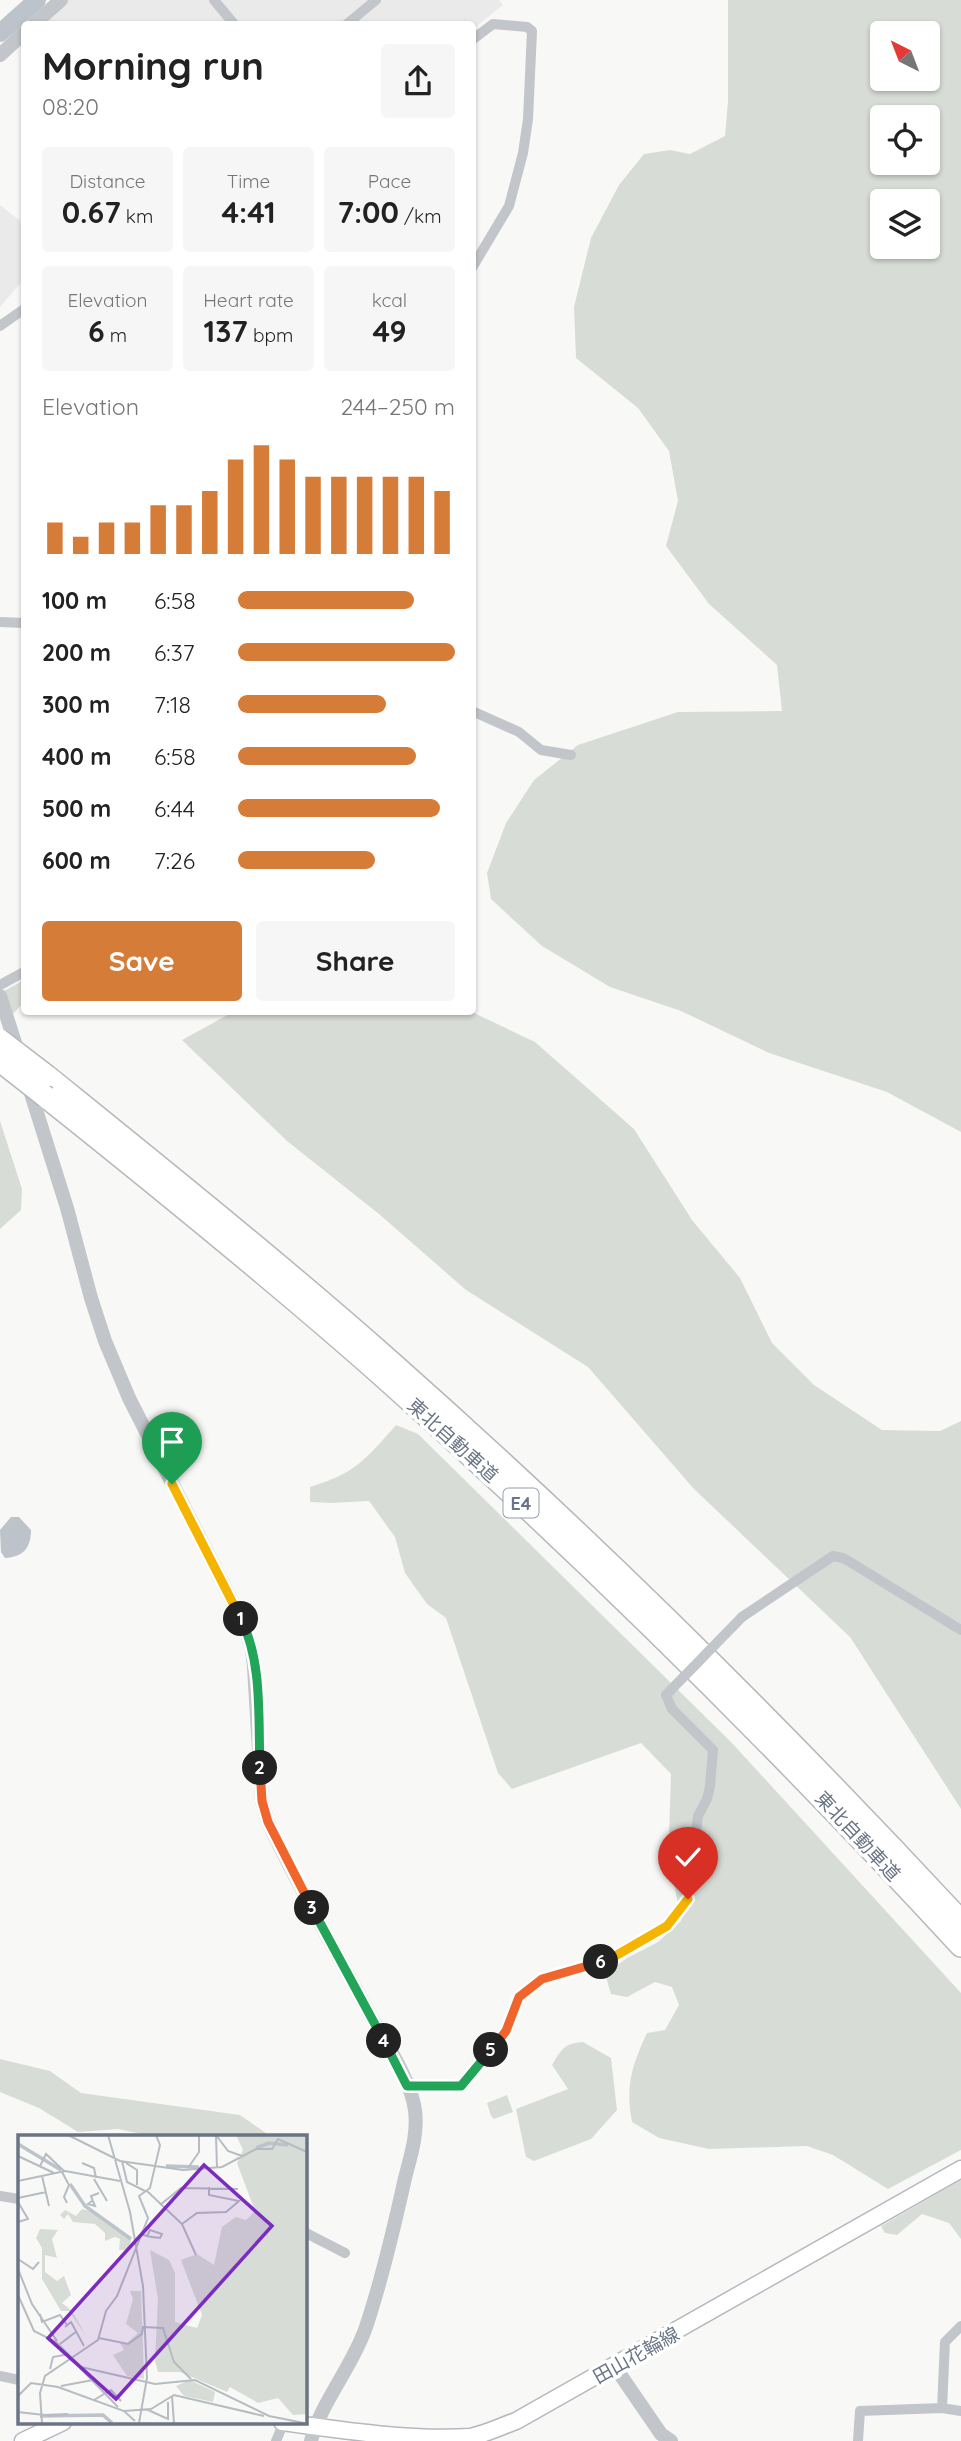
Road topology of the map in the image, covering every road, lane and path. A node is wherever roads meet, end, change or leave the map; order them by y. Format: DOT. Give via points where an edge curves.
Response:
graph roads {
  1 [pos="61,0"];
  2 [pos="214,0"];
  3 [pos="376,0"];
  4 [pos="37,21"];
  5 [pos="232,21"];
  6 [pos="350,21"];
  7 [pos="21,36"];
  8 [pos="476,37"];
  9 [pos="0,55"];
  10 [pos="476,261"];
  11 [pos="21,311"];
  12 [pos="0,326"];
  13 [pos="0,622"];
  14 [pos="21,623"];
  15 [pos="476,713"];
  16 [pos="571,755"];
  17 [pos="21,974"];
  18 [pos="0,985"];
  19 [pos="0,996"];
  20 [pos="0,1040"];
  21 [pos="0,1060"];
  22 [pos="46,1086"];
  23 [pos="961,1630"];
  24 [pos="961,1921"];
  25 [pos="961,1946"];
  26 [pos="407,2086"];
  27 [pos="961,2169"];
  28 [pos="0,2196"];
  29 [pos="18,2199"];
  30 [pos="306,2233"];
  31 [pos="345,2253"];
  32 [pos="961,2326"];
  33 [pos="615,2367"];
  34 [pos="0,2376"];
  35 [pos="18,2380"];
  36 [pos="942,2408"];
  37 [pos="961,2411"];
  38 [pos="59,2424"];
  39 [pos="282,2424"];
  40 [pos="288,2424"];
  41 [pos="313,2434"];
  42 [pos="23,2441"];
  43 [pos="275,2441"];
  44 [pos="432,2441"];
  45 [pos="671,2441"];
  46 [pos="858,2441"];
  1 -- 4 [label="street"];
  2 -- 5 [label="street"];
  3 -- 6 [label="street"];
  7 -- 9 [label="street"];
  8 -- 10 [label="street" via="493,24 527,26 532,31 523,153 509,206"];
  11 -- 12 [label="street"];
  13 -- 14 [label="street"];
  15 -- 16 [label="street" via="519,732 541,750"];
  17 -- 18 [label="street"];
  19 -- 26 [label="street" via="105,1340 129,1398 245,1627 252,1650 262,1801 268,1822"];
  20 -- 22 [label="highway, 東北自動車道 / E4, bridge"];
  21 -- 22 [label="highway, 東北自動車道 / E4, bridge"];
  22 -- 24 [label="highway, 東北自動車道 / E4" via="270,1256 479,1442 734,1685"];
  22 -- 25 [label="highway, 東北自動車道 / E4" via="468,1454 650,1625"];
  23 -- 26 [label="street, bridge" via="833,1556 742,1617 666,1695 671,1709 713,1750 710,1786 698,1816 688,1899 667,1926 636,1945 610,1959 542,1979 519,1997 506,2031 461,2086"];
  26 -- 41 [label="street" via="416,2130 398,2215 366,2328"];
  27 -- 33 [label="main road, 田山花輪線"];
  28 -- 29 [label="street"];
  30 -- 31 [label="street"];
  32 -- 36 [label="street" via="945,2342"];
  33 -- 44 [label="main road, 田山花輪線" via="516,2421 471,2437"];
  33 -- 45 [label="street" via="661,2434"];
  34 -- 35 [label="street"];
  36 -- 37 [label="street"];
  36 -- 46 [label="street" via="860,2411"];
  38 -- 42 [label="main road"];
  39 -- 43 [label="street"];
  40 -- 41 [label="main road, 田山花輪線"];
  41 -- 44 [label="main road, 田山花輪線"];
}
